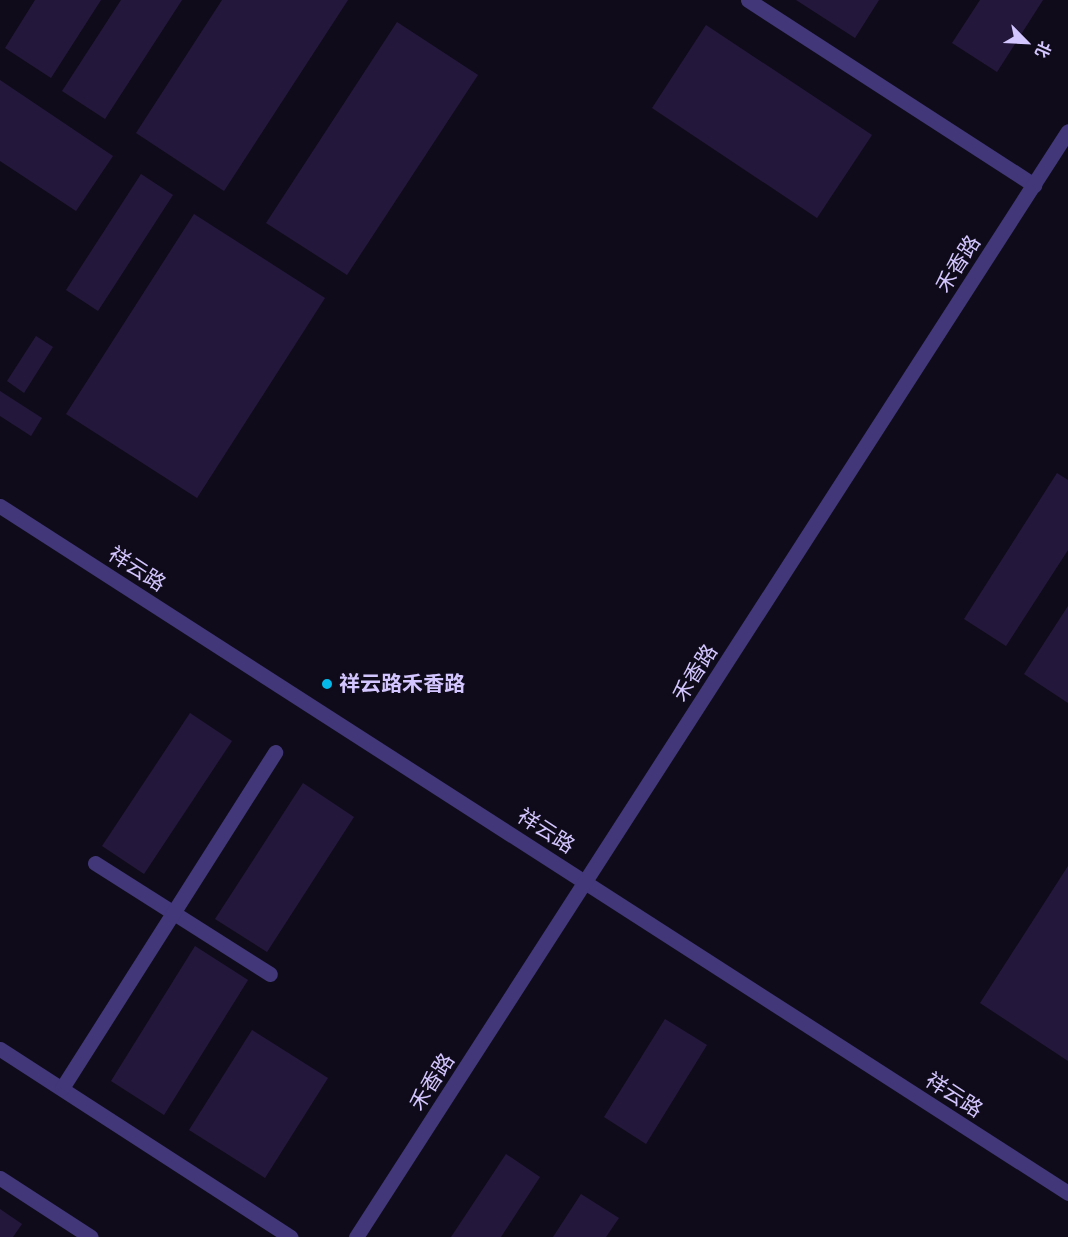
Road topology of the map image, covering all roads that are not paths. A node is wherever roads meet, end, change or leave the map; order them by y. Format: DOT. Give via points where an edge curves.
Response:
graph roads {
  1 [pos="748,0"];
  2 [pos="1068,131"];
  3 [pos="1034,185"];
  4 [pos="0,506"];
  5 [pos="275,752"];
  6 [pos="94,862"];
  7 [pos="586,882"];
  8 [pos="173,912"];
  9 [pos="270,974"];
  10 [pos="0,1049"];
  11 [pos="62,1088"];
  12 [pos="0,1178"];
  13 [pos="1068,1193"];
  14 [pos="91,1237"];
  15 [pos="291,1237"];
  16 [pos="356,1237"];
  1 -- 3 [label="street"];
  2 -- 3 [label="street, 禾香路"];
  3 -- 7 [label="street, 禾香路"];
  4 -- 7 [label="street, 祥云路"];
  5 -- 8 [label="street"];
  6 -- 8 [label="street"];
  7 -- 13 [label="street, 祥云路"];
  7 -- 16 [label="street, 禾香路"];
  8 -- 9 [label="street"];
  8 -- 11 [label="street"];
  10 -- 11 [label="street"];
  11 -- 15 [label="street"];
  12 -- 14 [label="street"];
}
